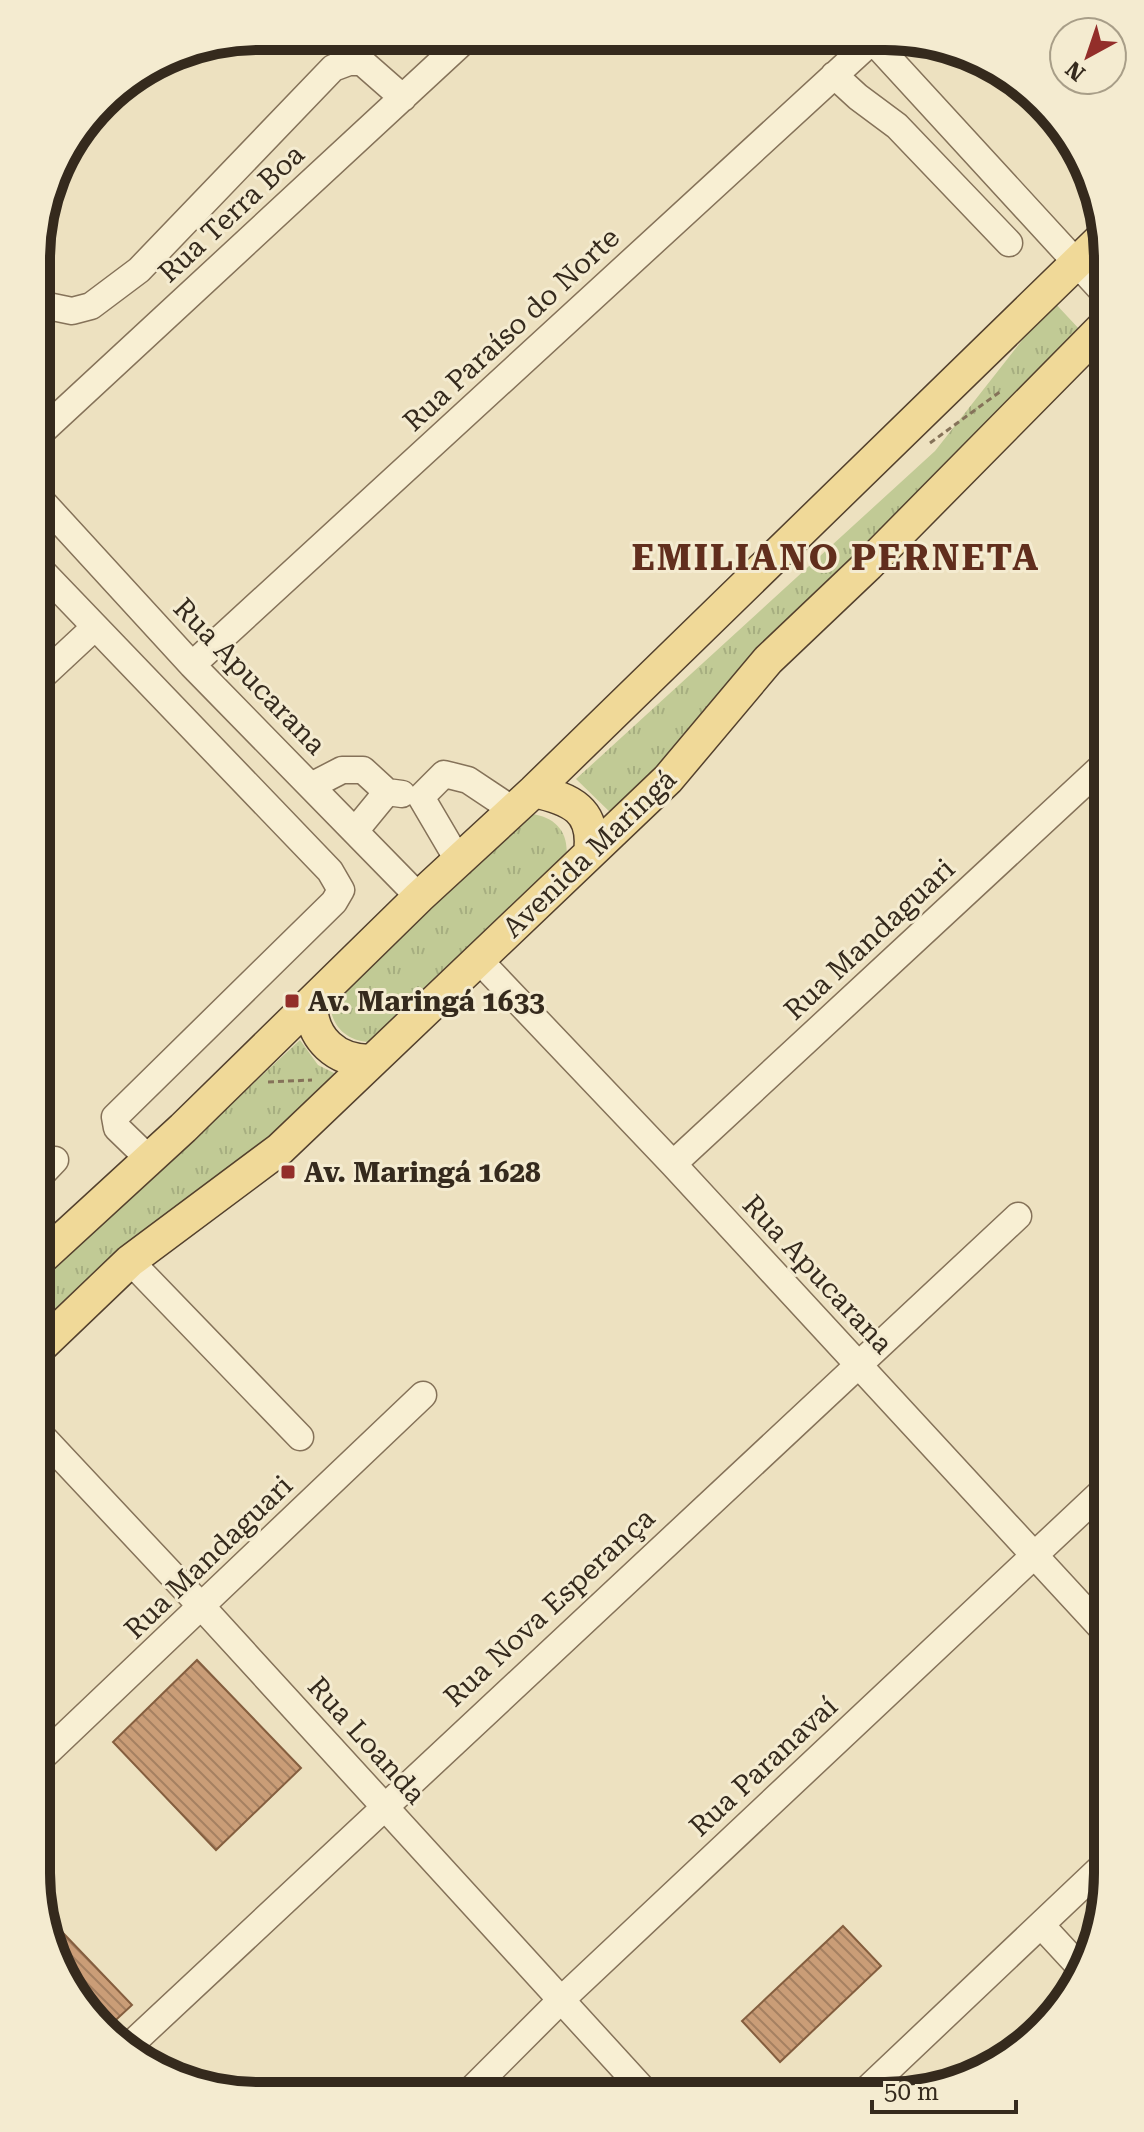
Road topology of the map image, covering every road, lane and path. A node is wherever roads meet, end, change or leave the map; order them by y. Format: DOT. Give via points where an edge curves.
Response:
graph roads {
  1 [pos="454,50"];
  2 [pos="861,50"];
  3 [pos="881,50"];
  4 [pos="834,75"];
  5 [pos="403,98"];
  6 [pos="1009,243"];
  7 [pos="1094,246"];
  8 [pos="1077,263"];
  9 [pos="1094,282"];
  10 [pos="50,306"];
  11 [pos="1094,336"];
  12 [pos="50,424"];
  13 [pos="50,510"];
  14 [pos="50,580"];
  15 [pos="95,627"];
  16 [pos="192,665"];
  17 [pos="50,669"];
  18 [pos="1094,774"];
  19 [pos="311,786"];
  20 [pos="387,792"];
  21 [pos="421,797"];
  22 [pos="524,801"];
  23 [pos="355,831"];
  24 [pos="590,853"];
  25 [pos="458,860"];
  26 [pos="419,897"];
  27 [pos="478,959"];
  28 [pos="311,1005"];
  29 [pos="370,1061"];
  30 [pos="149,1159"];
  31 [pos="673,1164"];
  32 [pos="1018,1216"];
  33 [pos="50,1250"];
  34 [pos="130,1261"];
  35 [pos="50,1338"];
  36 [pos="858,1364"];
  37 [pos="423,1395"];
  38 [pos="300,1437"];
  39 [pos="50,1445"];
  40 [pos="1094,1499"];
  41 [pos="1034,1554"];
  42 [pos="202,1607"];
  43 [pos="1094,1620"];
  44 [pos="50,1750"];
  45 [pos="383,1805"];
  46 [pos="1094,1874"];
  47 [pos="1041,1925"];
  48 [pos="1074,1961"];
  49 [pos="560,2001"];
  50 [pos="135,2041"];
  51 [pos="479,2082"];
  52 [pos="636,2082"];
  53 [pos="875,2082"];
  1 -- 5 [label="street, Rua Terra Boa"];
  2 -- 4 [label="street, Rua Paraíso do Norte"];
  3 -- 8 [label="street"];
  4 -- 6 [label="street" via="897,126"];
  4 -- 16 [label="street, Rua Paraíso do Norte"];
  5 -- 10 [label="street" via="362,62 333,68 139,270 91,306 72,311"];
  5 -- 12 [label="street, Rua Terra Boa"];
  7 -- 8 [label="main road"];
  8 -- 9 [label="street"];
  8 -- 22 [label="main road"];
  11 -- 24 [label="main road, Avenida Maringá" via="768,660 668,779"];
  13 -- 16 [label="street, Rua Apucarana"];
  14 -- 15 [label="street"];
  15 -- 17 [label="street"];
  15 -- 30 [label="street" via="330,871 341,890 115,1117 117,1128"];
  16 -- 19 [label="street, Rua Apucarana"];
  18 -- 31 [label="street, Rua Mandaguari"];
  19 -- 20 [label="street" via="342,770 363,770"];
  19 -- 23 [label="street, Rua Apucarana"];
  20 -- 21 [label="street"];
  20 -- 23 [label="street"];
  21 -- 22 [label="street" via="444,774"];
  21 -- 25 [label="street"];
  22 -- 24 [label="main road" via="561,797 578,807 588,821"];
  22 -- 25 [label="main road"];
  23 -- 26 [label="street, Rua Apucarana"];
  24 -- 27 [label="main road, Avenida Maringá"];
  25 -- 26 [label="main road"];
  26 -- 28 [label="main road"];
  27 -- 29 [label="main road, Avenida Maringá"];
  27 -- 31 [label="street, Rua Apucarana"];
  28 -- 29 [label="main road" via="314,1025 325,1043 340,1055"];
  28 -- 30 [label="main road"];
  29 -- 34 [label="main road, Avenida Maringá" via="280,1149"];
  30 -- 33 [label="main road"];
  31 -- 36 [label="street, Rua Apucarana"];
  32 -- 36 [label="street, Rua Nova Esperança"];
  34 -- 35 [label="main road, Avenida Maringá"];
  34 -- 38 [label="street"];
  36 -- 41 [label="street, Rua Apucarana"];
  36 -- 45 [label="street, Rua Nova Esperança"];
  37 -- 42 [label="street, Rua Mandaguari"];
  39 -- 42 [label="street, Rua Loanda"];
  40 -- 41 [label="street, Rua Paranavaí"];
  41 -- 43 [label="street, Rua Apucarana"];
  41 -- 49 [label="street, Rua Paranavaí"];
  42 -- 44 [label="street, Rua Mandaguari"];
  42 -- 45 [label="street, Rua Loanda"];
  45 -- 49 [label="street, Rua Loanda"];
  45 -- 50 [label="street, Rua Nova Esperança"];
  46 -- 47 [label="street"];
  47 -- 48 [label="street"];
  47 -- 53 [label="street"];
  49 -- 51 [label="street, Rua Paranavaí"];
  49 -- 52 [label="street, Rua Loanda"];
}
